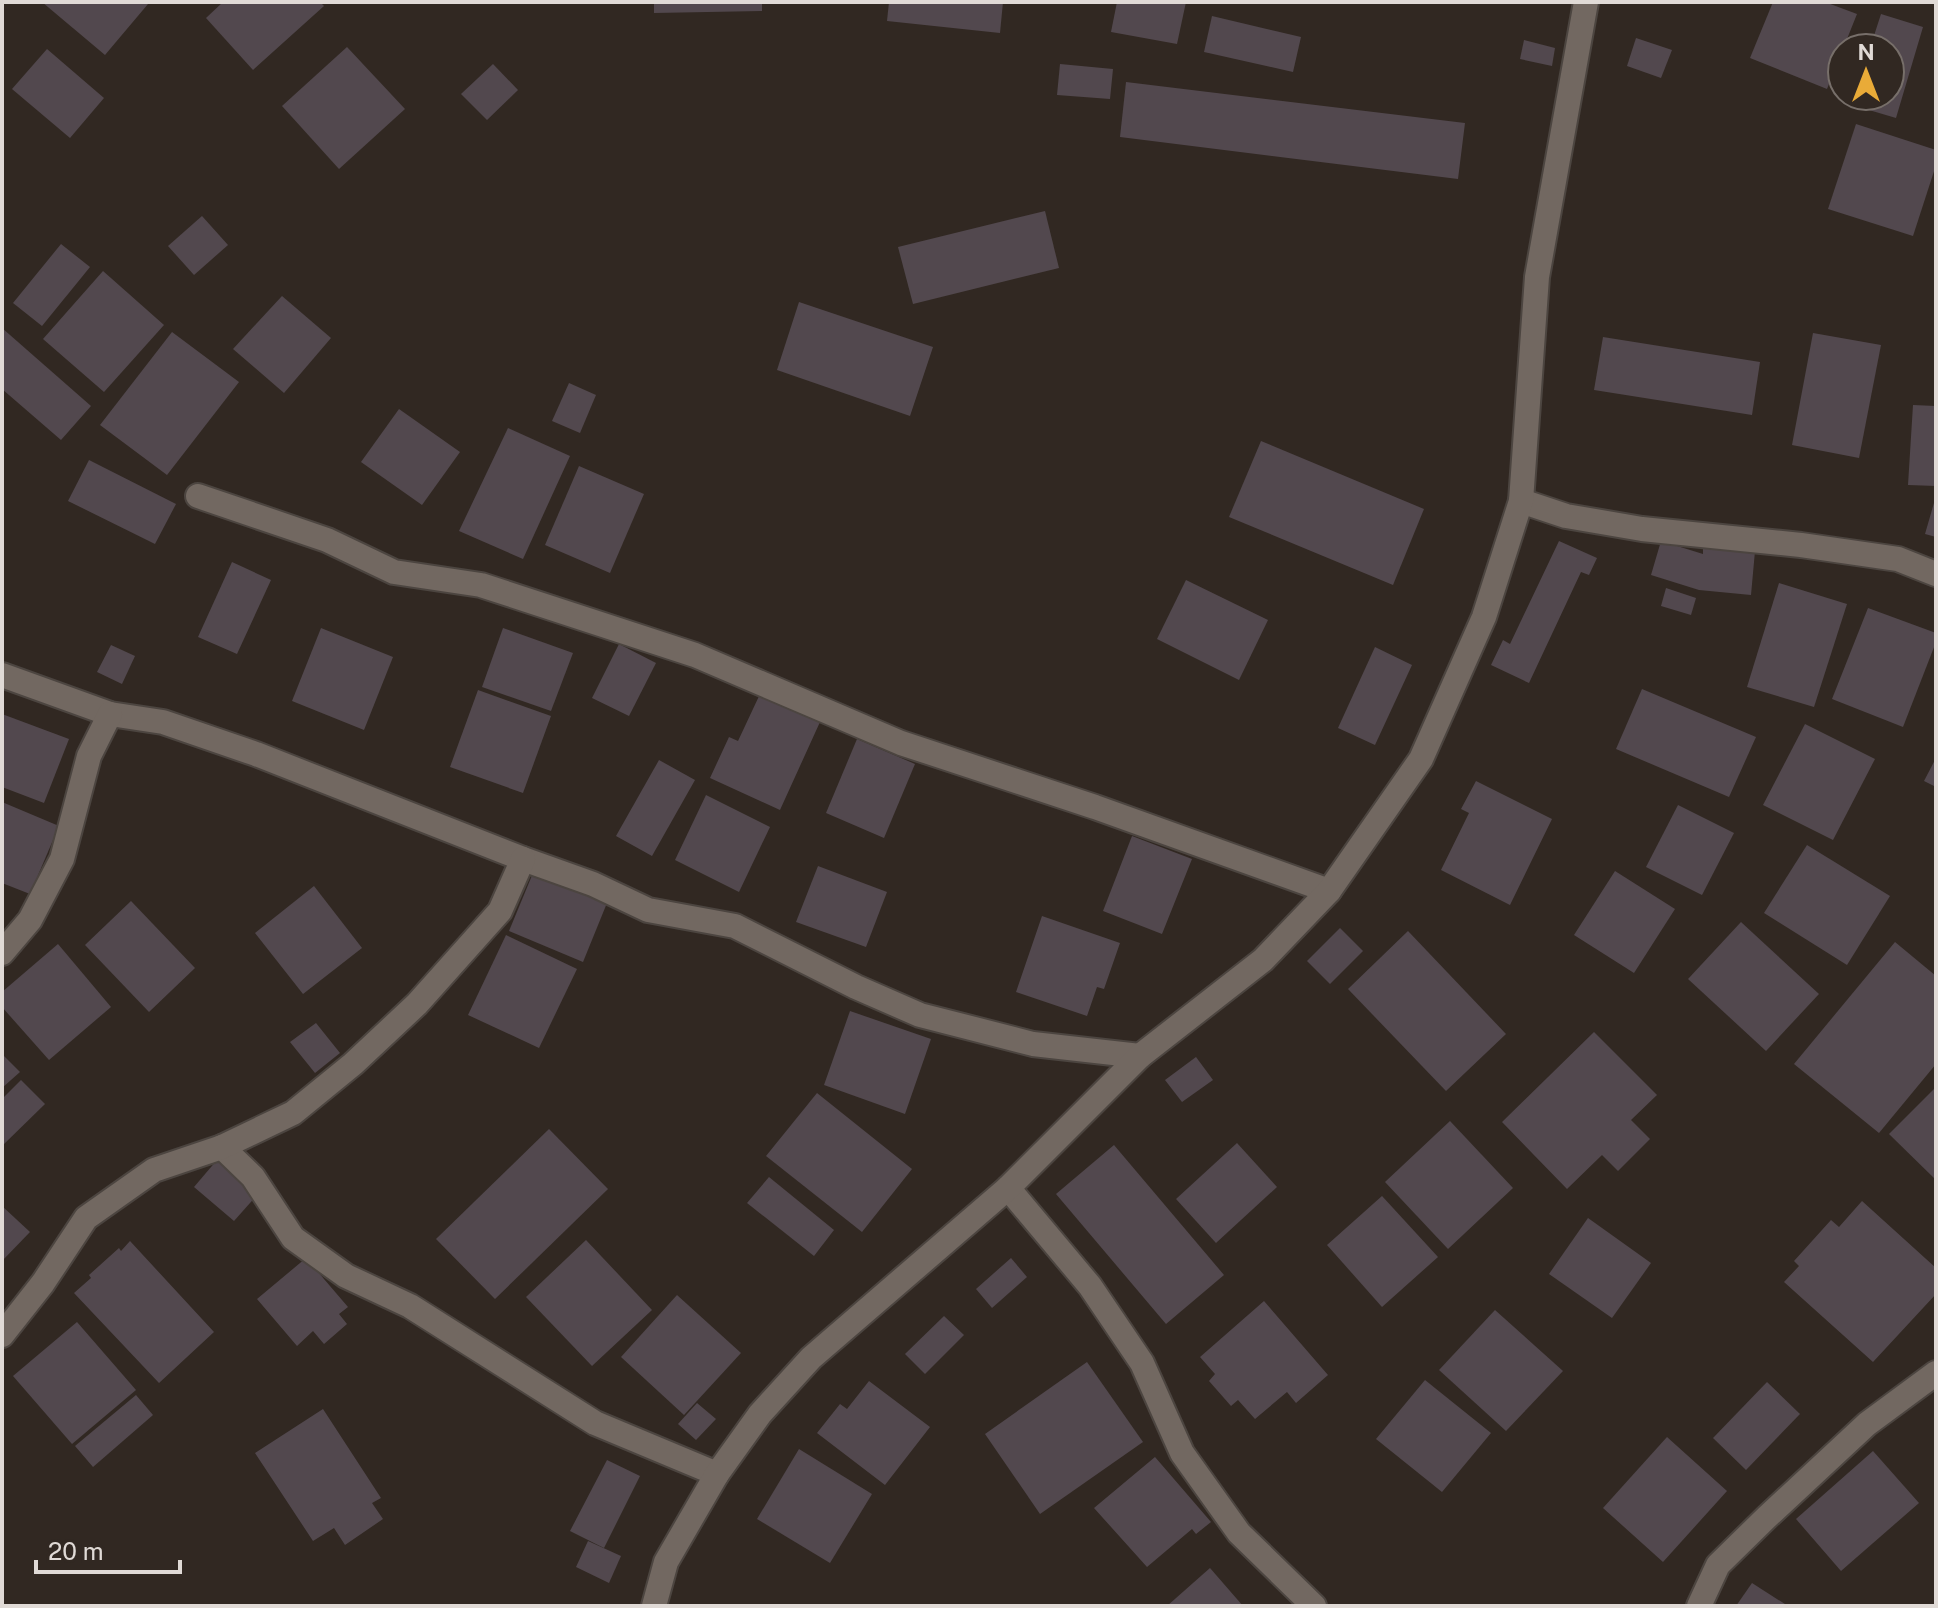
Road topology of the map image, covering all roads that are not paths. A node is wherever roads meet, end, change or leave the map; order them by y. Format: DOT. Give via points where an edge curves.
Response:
graph roads {
  1 [pos="1586,2"];
  2 [pos="198,496"];
  3 [pos="1521,501"];
  4 [pos="1936,574"];
  5 [pos="2,675"];
  6 [pos="110,714"];
  7 [pos="523,859"];
  8 [pos="1329,891"];
  9 [pos="2,953"];
  10 [pos="1140,1056"];
  11 [pos="222,1147"];
  12 [pos="1008,1188"];
  13 [pos="2,1335"];
  14 [pos="1936,1373"];
  15 [pos="717,1474"];
  16 [pos="654,1606"];
  17 [pos="1314,1606"];
  18 [pos="1699,1606"];
  1 -- 3 [label="street" via="1537,277"];
  2 -- 8 [label="street" via="327,540 394,572 481,585 695,655 901,743"];
  3 -- 4 [label="street" via="1566,516 1642,529 1898,559"];
  3 -- 8 [label="street" via="1484,617 1421,759"];
  5 -- 6 [label="street"];
  6 -- 7 [label="street" via="163,722 256,754"];
  6 -- 9 [label="street" via="89,756 62,859 30,920"];
  7 -- 10 [label="street" via="648,910 735,926 920,1015 1033,1044"];
  7 -- 11 [label="street" via="500,911 417,1004 293,1113"];
  8 -- 10 [label="street" via="1263,960"];
  10 -- 12 [label="street"];
  11 -- 13 [label="street" via="154,1170 86,1218"];
  11 -- 15 [label="street" via="253,1177 293,1238 346,1276 423,1314 595,1423"];
  12 -- 15 [label="street" via="811,1358 760,1414"];
  12 -- 17 [label="street" via="1125,1337 1182,1453 1239,1533"];
  14 -- 18 [label="street" via="1867,1424 1757,1526 1718,1565"];
  15 -- 16 [label="street" via="666,1562"];
}
